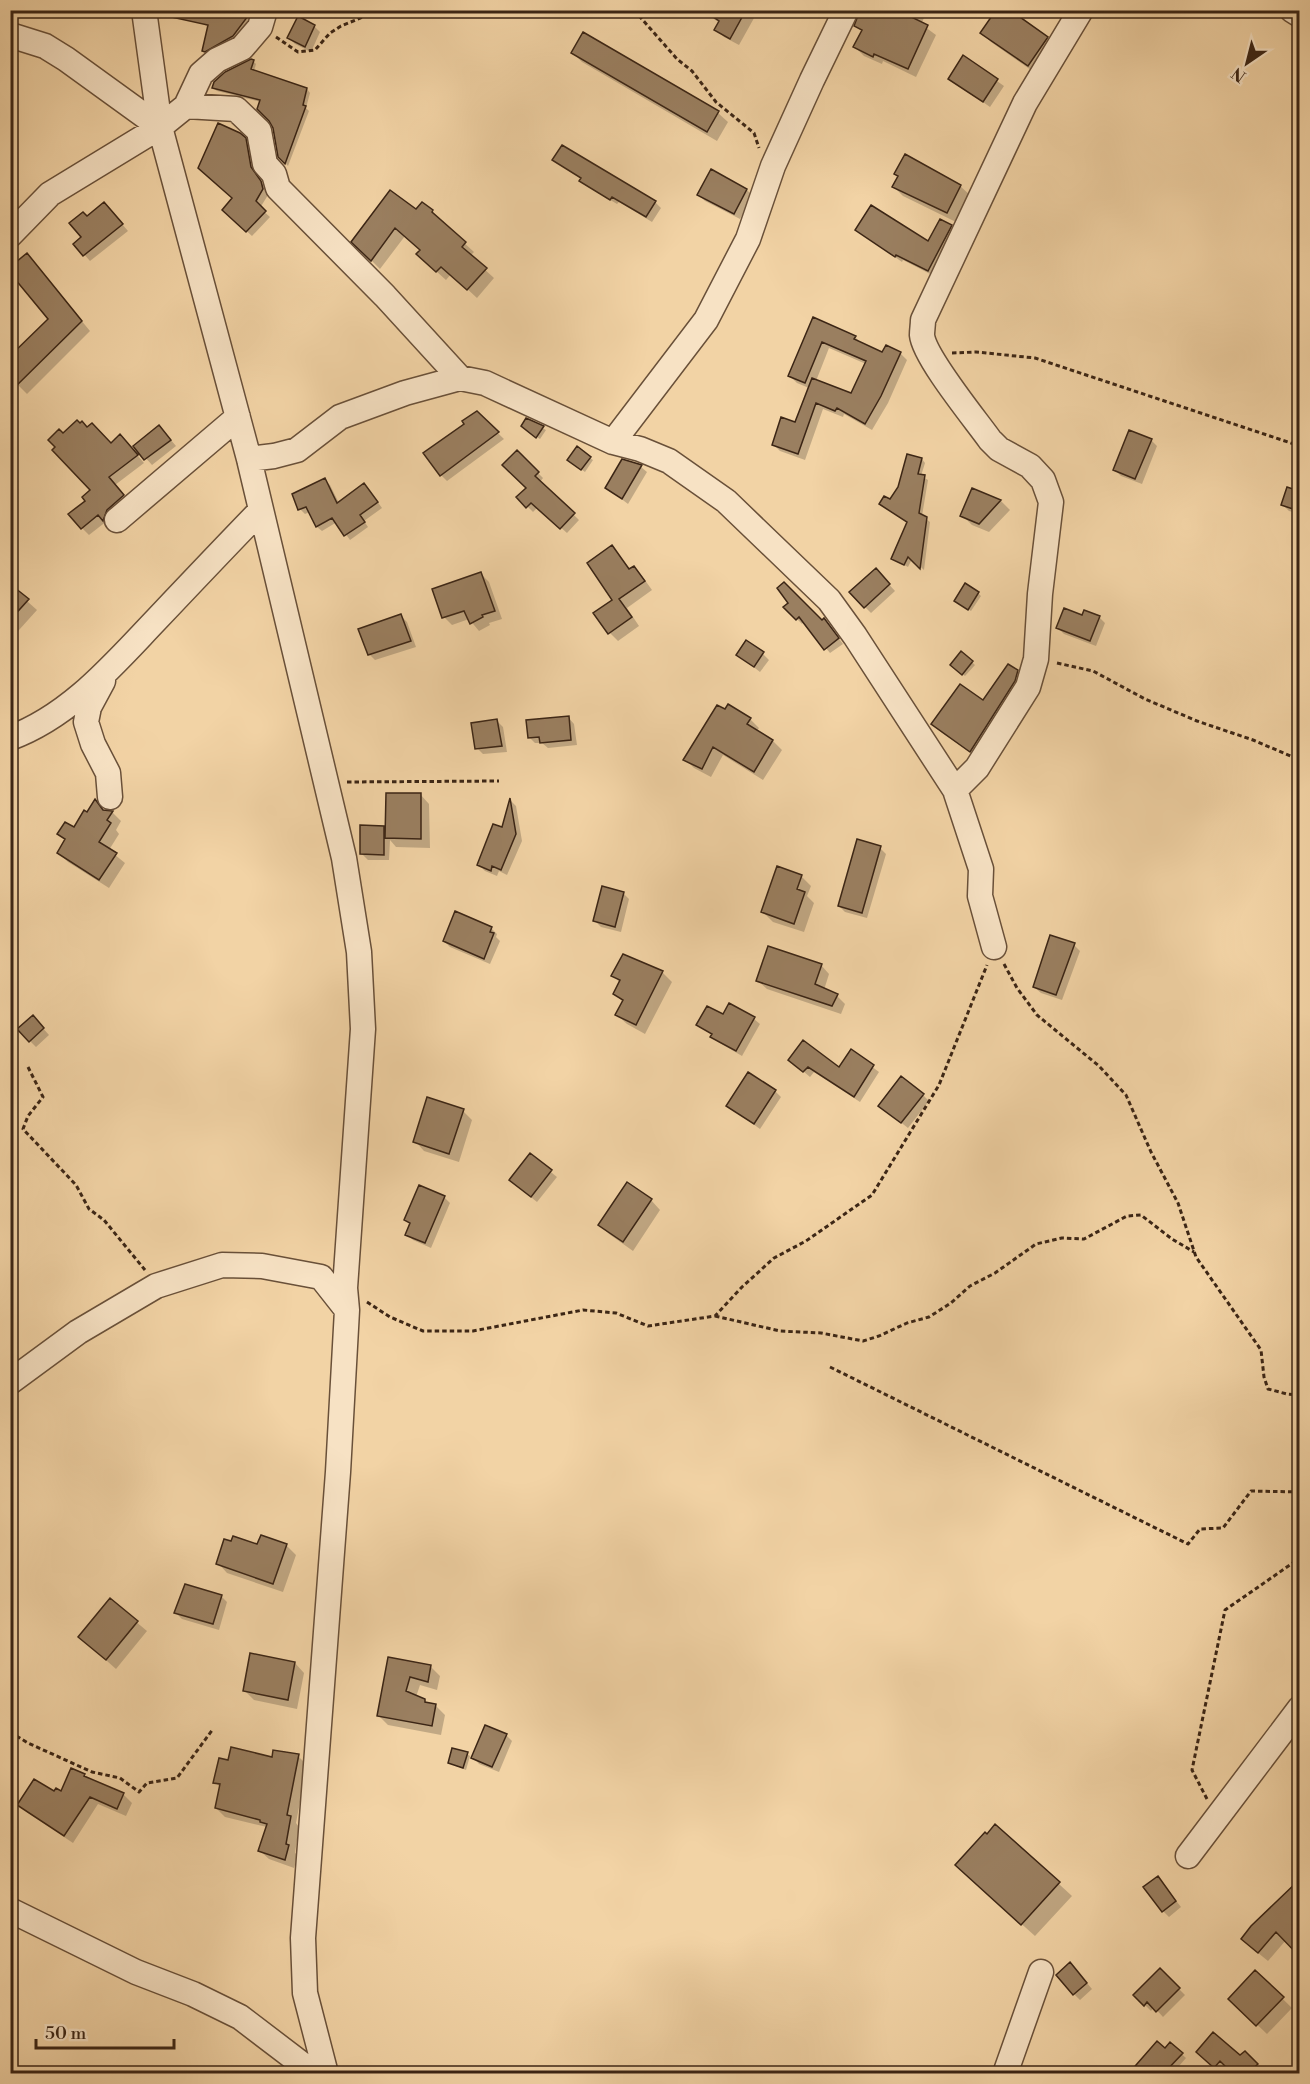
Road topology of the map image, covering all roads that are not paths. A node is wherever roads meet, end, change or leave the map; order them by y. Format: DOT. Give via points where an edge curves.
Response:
graph roads {
  1 [pos="144,10"];
  2 [pos="846,10"];
  3 [pos="1081,10"];
  4 [pos="1292,10"];
  5 [pos="1299,15"];
  6 [pos="263,19"];
  7 [pos="10,35"];
  8 [pos="186,106"];
  9 [pos="160,127"];
  10 [pos="10,235"];
  11 [pos="460,378"];
  12 [pos="238,417"];
  13 [pos="613,442"];
  14 [pos="249,459"];
  15 [pos="261,510"];
  16 [pos="117,520"];
  17 [pos="109,668"];
  18 [pos="10,738"];
  19 [pos="955,790"];
  20 [pos="110,797"];
  21 [pos="994,947"];
  22 [pos="346,1299"];
  23 [pos="10,1382"];
  24 [pos="1299,1708"];
  25 [pos="1188,1856"];
  26 [pos="10,1910"];
  27 [pos="1041,1972"];
  28 [pos="326,2072"];
  29 [pos="1005,2073"];
  1 -- 9 [label="street"];
  2 -- 13 [label="street" via="773,166 748,239 706,320"];
  3 -- 19 [label="street" via="1024,103 923,321 922,336 930,355 990,440 1030,466 1043,480 1051,502 1036,659 1028,687 977,768"];
  4 -- 5 [label="street"];
  6 -- 8 [label="street" via="242,48 217,60 201,74"];
  7 -- 9 [label="street" via="52,50"];
  8 -- 9 [label="street"];
  8 -- 11 [label="street" via="236,109 259,131 265,164 274,174 278,188 386,296"];
  9 -- 10 [label="street" via="50,194"];
  9 -- 12 [label="street"];
  11 -- 13 [label="street" via="485,383"];
  11 -- 14 [label="street" via="340,417 297,450"];
  12 -- 14 [label="street"];
  12 -- 16 [label="street"];
  13 -- 19 [label="street" via="669,461 726,501 829,600"];
  14 -- 15 [label="street"];
  15 -- 17 [label="street"];
  15 -- 22 [label="street" via="344,858 359,952 363,1029"];
  17 -- 18 [label="street" via="50,719"];
  17 -- 20 [label="street" via="89,707 87,722 108,772"];
  19 -- 21 [label="street" via="981,869 980,896"];
  22 -- 23 [label="street" via="321,1277 262,1266 222,1265 156,1286 78,1332"];
  22 -- 28 [label="street" via="338,1472 303,1938 305,1993"];
  24 -- 25 [label="street"];
  26 -- 28 [label="street" via="240,2018 303,2065"];
  27 -- 29 [label="street"];
}
